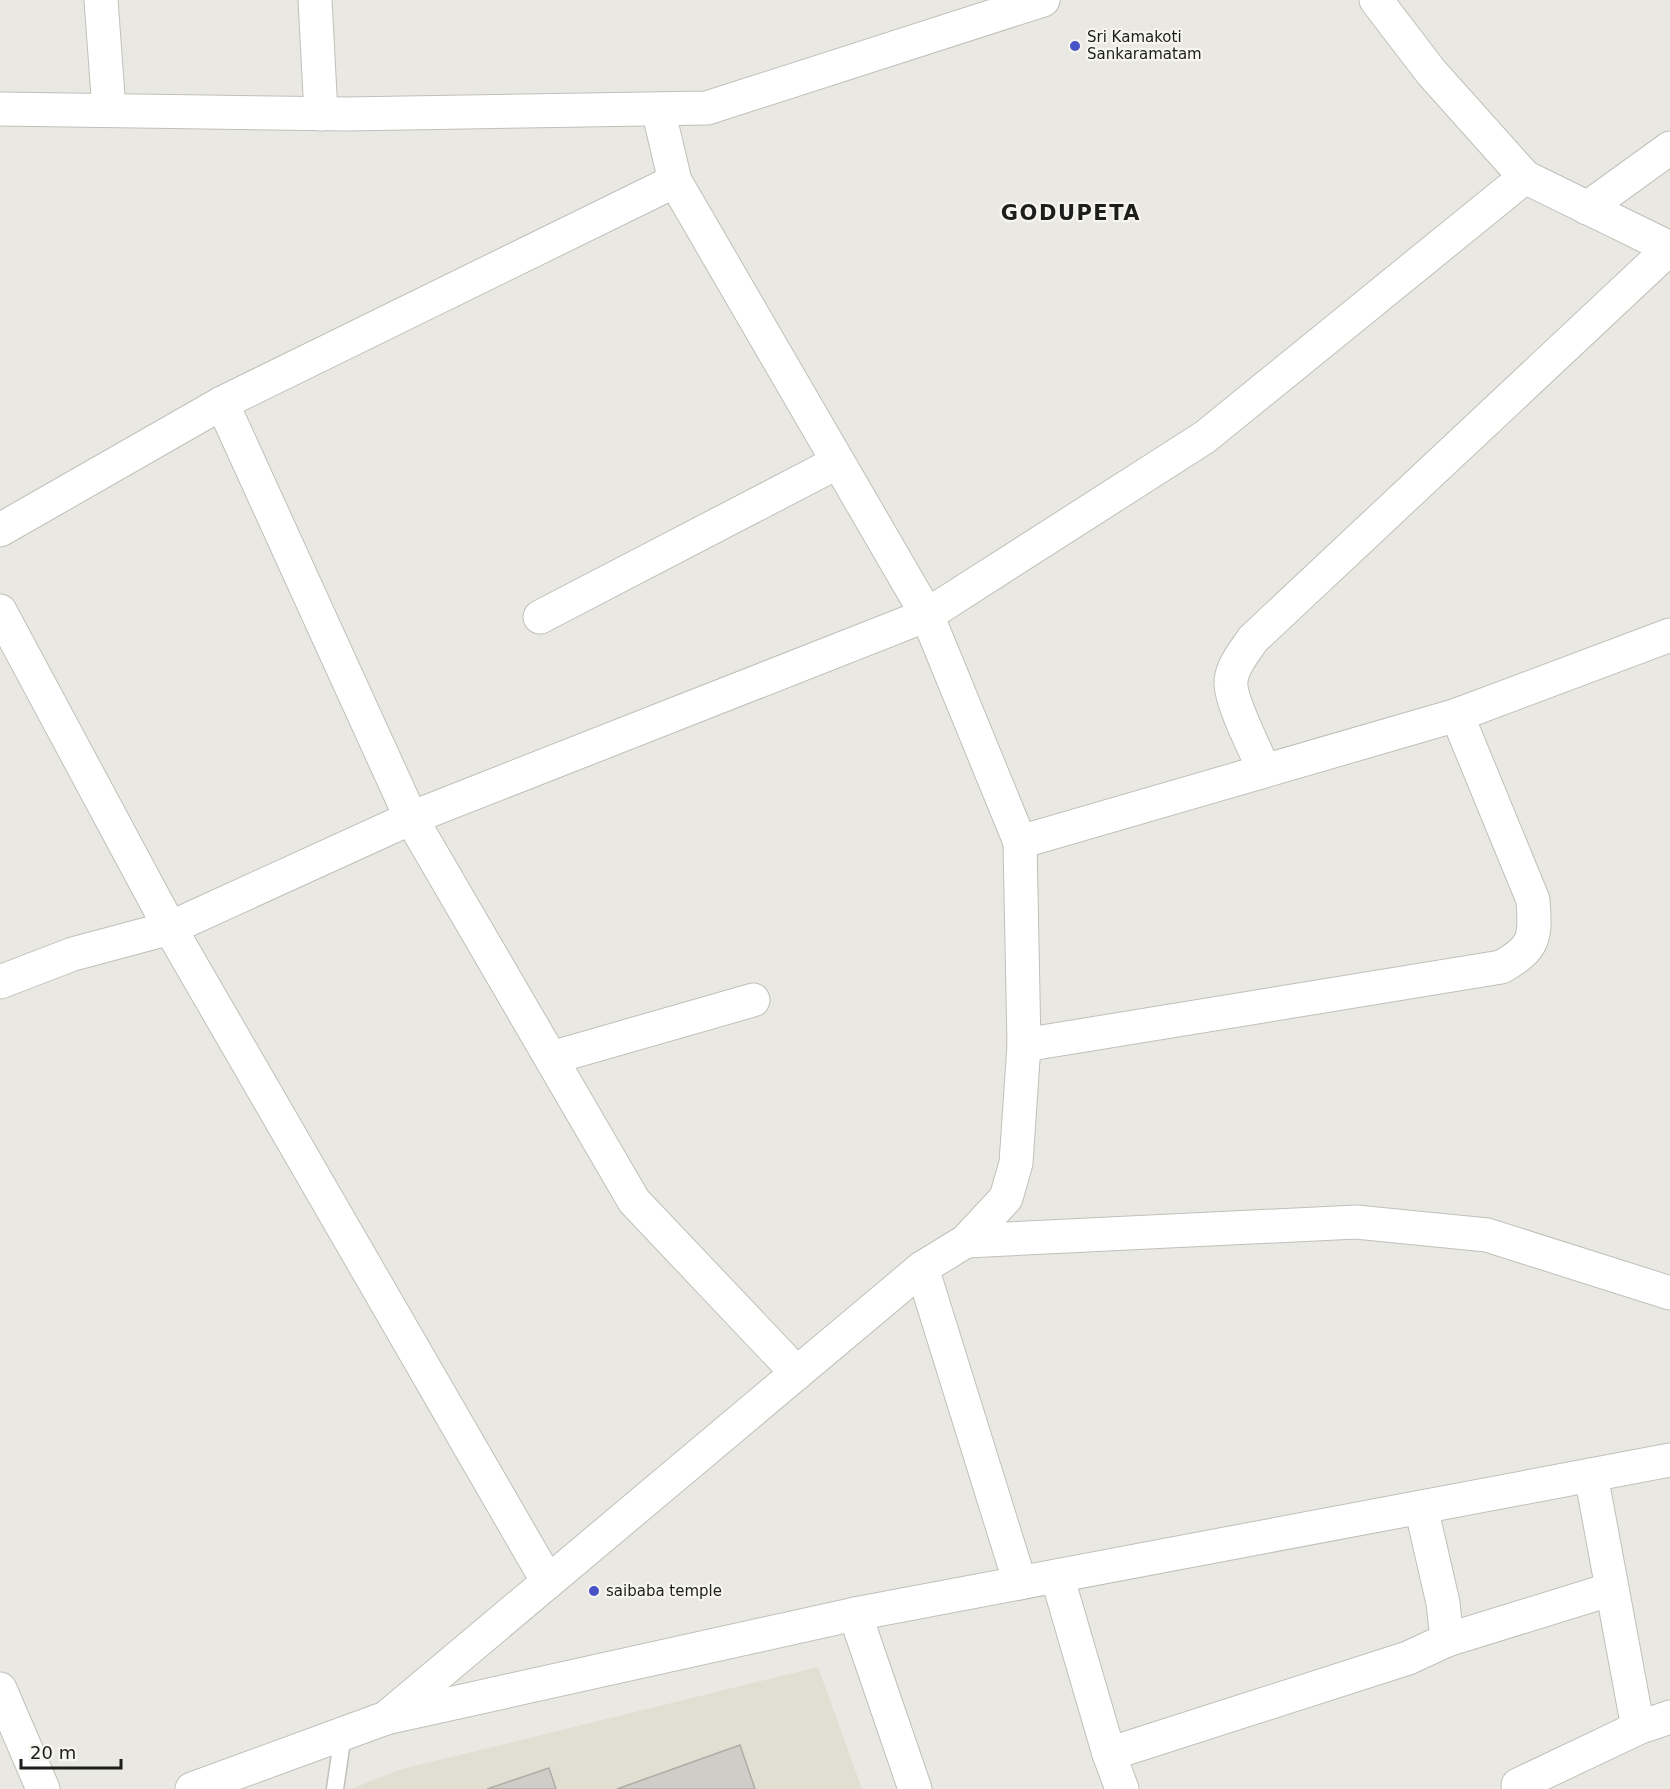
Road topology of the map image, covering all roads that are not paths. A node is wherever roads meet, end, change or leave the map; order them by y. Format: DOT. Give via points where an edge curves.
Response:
graph roads {
  1 [pos="101,0"];
  2 [pos="315,0"];
  3 [pos="1043,0"];
  4 [pos="1376,0"];
  5 [pos="970,11"];
  6 [pos="0,109"];
  7 [pos="658,109"];
  8 [pos="109,111"];
  9 [pos="321,114"];
  10 [pos="1670,148"];
  11 [pos="1525,177"];
  12 [pos="675,182"];
  13 [pos="1587,208"];
  14 [pos="1670,248"];
  15 [pos="222,404"];
  16 [pos="838,462"];
  17 [pos="0,530"];
  18 [pos="0,611"];
  19 [pos="927,615"];
  20 [pos="540,617"];
  21 [pos="1670,635"];
  22 [pos="1457,715"];
  23 [pos="1264,770"];
  24 [pos="411,818"];
  25 [pos="1020,842"];
  26 [pos="170,928"];
  27 [pos="0,982"];
  28 [pos="753,1000"];
  29 [pos="1024,1045"];
  30 [pos="551,1058"];
  31 [pos="966,1241"];
  32 [pos="922,1268"];
  33 [pos="1670,1293"];
  34 [pos="797,1373"];
  35 [pos="1670,1460"];
  36 [pos="1591,1475"];
  37 [pos="1421,1507"];
  38 [pos="1057,1576"];
  39 [pos="548,1582"];
  40 [pos="1020,1583"];
  41 [pos="1612,1589"];
  42 [pos="855,1614"];
  43 [pos="1447,1640"];
  44 [pos="0,1689"];
  45 [pos="1670,1717"];
  46 [pos="387,1718"];
  47 [pos="1638,1728"];
  48 [pos="343,1734"];
  49 [pos="1109,1755"];
  50 [pos="1518,1785"];
  51 [pos="43,1789"];
  52 [pos="192,1789"];
  53 [pos="335,1789"];
  54 [pos="915,1789"];
  55 [pos="1122,1789"];
  1 -- 8 [label="street"];
  2 -- 9 [label="street"];
  3 -- 5 [label="street"];
  4 -- 11 [label="street" via="1431,72"];
  5 -- 7 [label="street" via="707,108"];
  6 -- 8 [label="street"];
  7 -- 9 [label="street"];
  7 -- 12 [label="street"];
  8 -- 9 [label="street"];
  10 -- 13 [label="street"];
  11 -- 13 [label="street"];
  11 -- 19 [label="street" via="1205,437"];
  12 -- 15 [label="street"];
  12 -- 16 [label="street"];
  13 -- 14 [label="street"];
  14 -- 23 [label="street" via="1252,639 1230,682"];
  15 -- 17 [label="street"];
  15 -- 24 [label="street"];
  16 -- 19 [label="street"];
  16 -- 20 [label="street"];
  18 -- 26 [label="street"];
  19 -- 24 [label="street"];
  19 -- 25 [label="street"];
  21 -- 22 [label="street"];
  22 -- 23 [label="street"];
  22 -- 29 [label="street" via="1533,900 1535,930 1524,954 1501,967"];
  23 -- 25 [label="street"];
  24 -- 26 [label="street"];
  24 -- 30 [label="street"];
  25 -- 29 [label="street"];
  26 -- 27 [label="street" via="73,954"];
  26 -- 39 [label="street"];
  28 -- 30 [label="street"];
  29 -- 31 [label="street" via="1017,1163 1006,1198"];
  30 -- 34 [label="street" via="634,1201"];
  31 -- 32 [label="street"];
  31 -- 33 [label="street" via="1356,1222 1487,1235"];
  32 -- 34 [label="street"];
  32 -- 40 [label="street"];
  34 -- 39 [label="street"];
  35 -- 36 [label="street"];
  36 -- 37 [label="street"];
  36 -- 41 [label="street"];
  37 -- 38 [label="street"];
  37 -- 43 [label="street" via="1443,1603"];
  38 -- 40 [label="street"];
  38 -- 49 [label="street"];
  39 -- 46 [label="street"];
  40 -- 42 [label="street"];
  41 -- 43 [label="street"];
  41 -- 47 [label="street"];
  42 -- 46 [label="street"];
  42 -- 54 [label="street"];
  43 -- 49 [label="street" via="1408,1658"];
  44 -- 51 [label="street"];
  45 -- 47 [label="street"];
  46 -- 48 [label="street"];
  47 -- 50 [label="street"];
  48 -- 52 [label="street"];
  48 -- 53 [label="lane"];
  49 -- 55 [label="street"];
}
